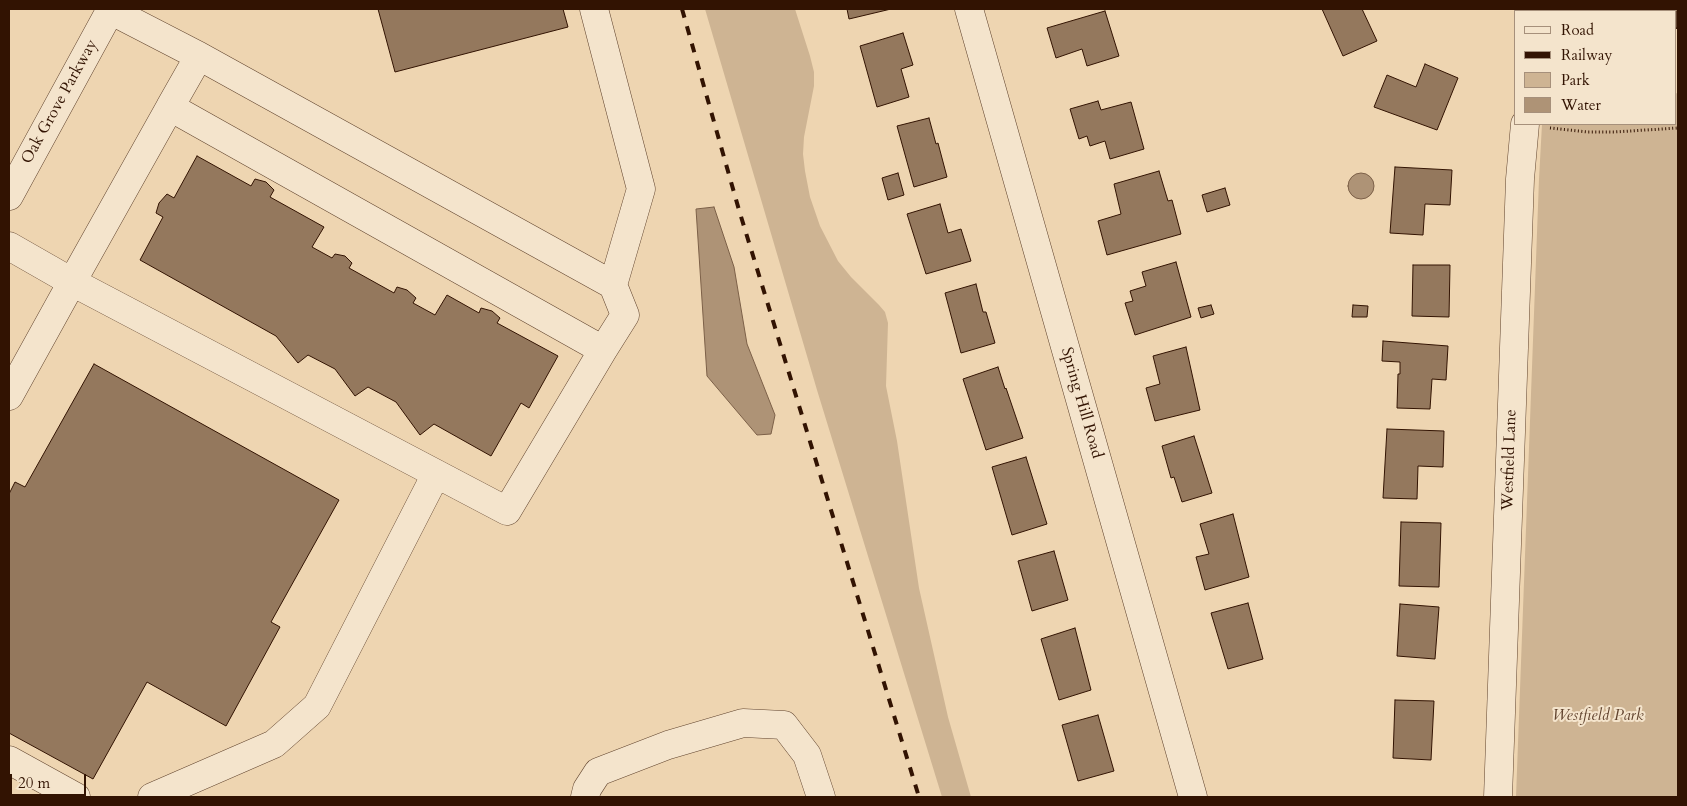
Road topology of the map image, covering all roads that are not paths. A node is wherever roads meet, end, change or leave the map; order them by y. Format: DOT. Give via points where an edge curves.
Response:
graph roads {
  1 [pos="594,9"];
  2 [pos="969,9"];
  3 [pos="110,10"];
  4 [pos="199,56"];
  5 [pos="170,107"];
  6 [pos="1525,125"];
  7 [pos="9,196"];
  8 [pos="9,246"];
  9 [pos="72,282"];
  10 [pos="613,285"];
  11 [pos="603,350"];
  12 [pos="9,396"];
  13 [pos="436,474"];
  14 [pos="9,760"];
  15 [pos="76,797"];
  16 [pos="152,797"];
  17 [pos="585,797"];
  18 [pos="821,797"];
  19 [pos="1193,797"];
  20 [pos="1498,797"];
  1 -- 10 [label="street" via="641,188"];
  2 -- 19 [label="street, Spring Hill Road"];
  3 -- 4 [label="street"];
  3 -- 7 [label="street, Oak Grove Parkway"];
  4 -- 5 [label="street"];
  4 -- 10 [label="street"];
  5 -- 9 [label="street"];
  5 -- 11 [label="street"];
  6 -- 20 [label="street, Westfield Lane" via="1520,178"];
  8 -- 9 [label="street"];
  9 -- 12 [label="street"];
  9 -- 13 [label="street"];
  10 -- 11 [label="street" via="625,315"];
  11 -- 13 [label="street" via="507,511"];
  13 -- 16 [label="street" via="317,706 274,744"];
  14 -- 15 [label="street"];
  17 -- 18 [label="street" via="598,772 668,745 743,723 784,725 807,755"];
}
